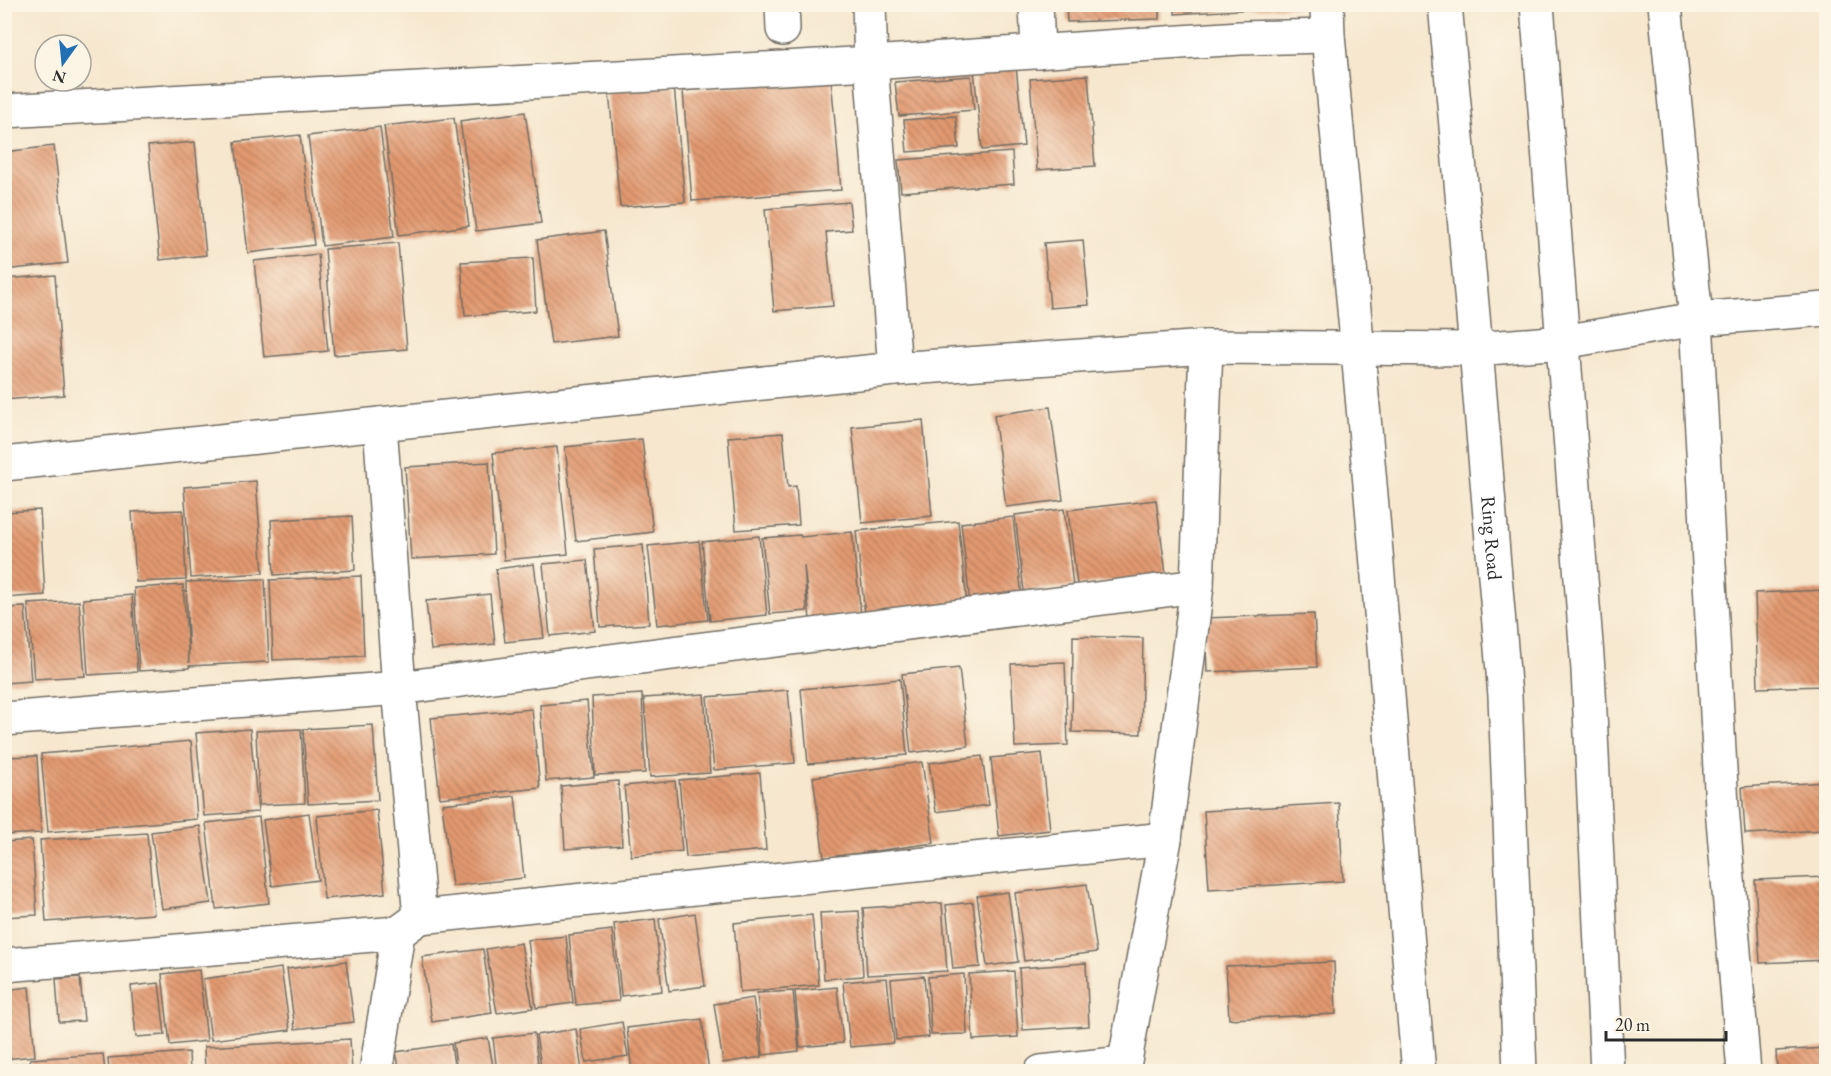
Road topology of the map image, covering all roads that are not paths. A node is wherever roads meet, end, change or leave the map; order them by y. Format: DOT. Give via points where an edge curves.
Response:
graph roads {
  1 [pos="869,4"];
  2 [pos="1036,4"];
  3 [pos="1445,4"];
  4 [pos="1537,4"];
  5 [pos="1665,4"];
  6 [pos="1328,20"];
  7 [pos="1038,52"];
  8 [pos="871,63"];
  9 [pos="4,111"];
  10 [pos="1827,309"];
  11 [pos="1696,319"];
  12 [pos="1563,342"];
  13 [pos="1206,347"];
  14 [pos="1476,349"];
  15 [pos="1359,350"];
  16 [pos="895,369"];
  17 [pos="380,424"];
  18 [pos="4,464"];
  19 [pos="1197,586"];
  20 [pos="399,687"];
  21 [pos="4,719"];
  22 [pos="1164,839"];
  23 [pos="409,925"];
  24 [pos="4,965"];
  25 [pos="1124,1067"];
  26 [pos="376,1071"];
  27 [pos="1041,1071"];
  28 [pos="1419,1071"];
  29 [pos="1520,1071"];
  30 [pos="1607,1071"];
  31 [pos="1743,1071"];
  1 -- 8 [label="main road"];
  2 -- 7 [label="main road"];
  3 -- 14 [label="main road, Ring Road"];
  4 -- 12 [label="main road"];
  5 -- 11 [label="main road"];
  6 -- 7 [label="main road" via="1240,38"];
  6 -- 15 [label="main road"];
  7 -- 8 [label="main road"];
  8 -- 9 [label="main road"];
  8 -- 16 [label="main road"];
  10 -- 11 [label="main road"];
  11 -- 12 [label="main road"];
  11 -- 31 [label="main road" via="1722,807"];
  12 -- 14 [label="main road"];
  12 -- 30 [label="main road" via="1588,670"];
  13 -- 15 [label="main road"];
  13 -- 16 [label="main road"];
  13 -- 19 [label="main road"];
  14 -- 15 [label="main road"];
  14 -- 29 [label="main road, Ring Road" via="1505,696"];
  15 -- 28 [label="main road"];
  16 -- 17 [label="main road"];
  17 -- 18 [label="main road"];
  17 -- 20 [label="main road"];
  19 -- 20 [label="main road"];
  19 -- 22 [label="main road"];
  20 -- 21 [label="main road"];
  20 -- 23 [label="main road"];
  22 -- 23 [label="main road"];
  22 -- 25 [label="main road"];
  23 -- 24 [label="main road"];
  23 -- 26 [label="main road"];
  25 -- 27 [label="main road"];
}
